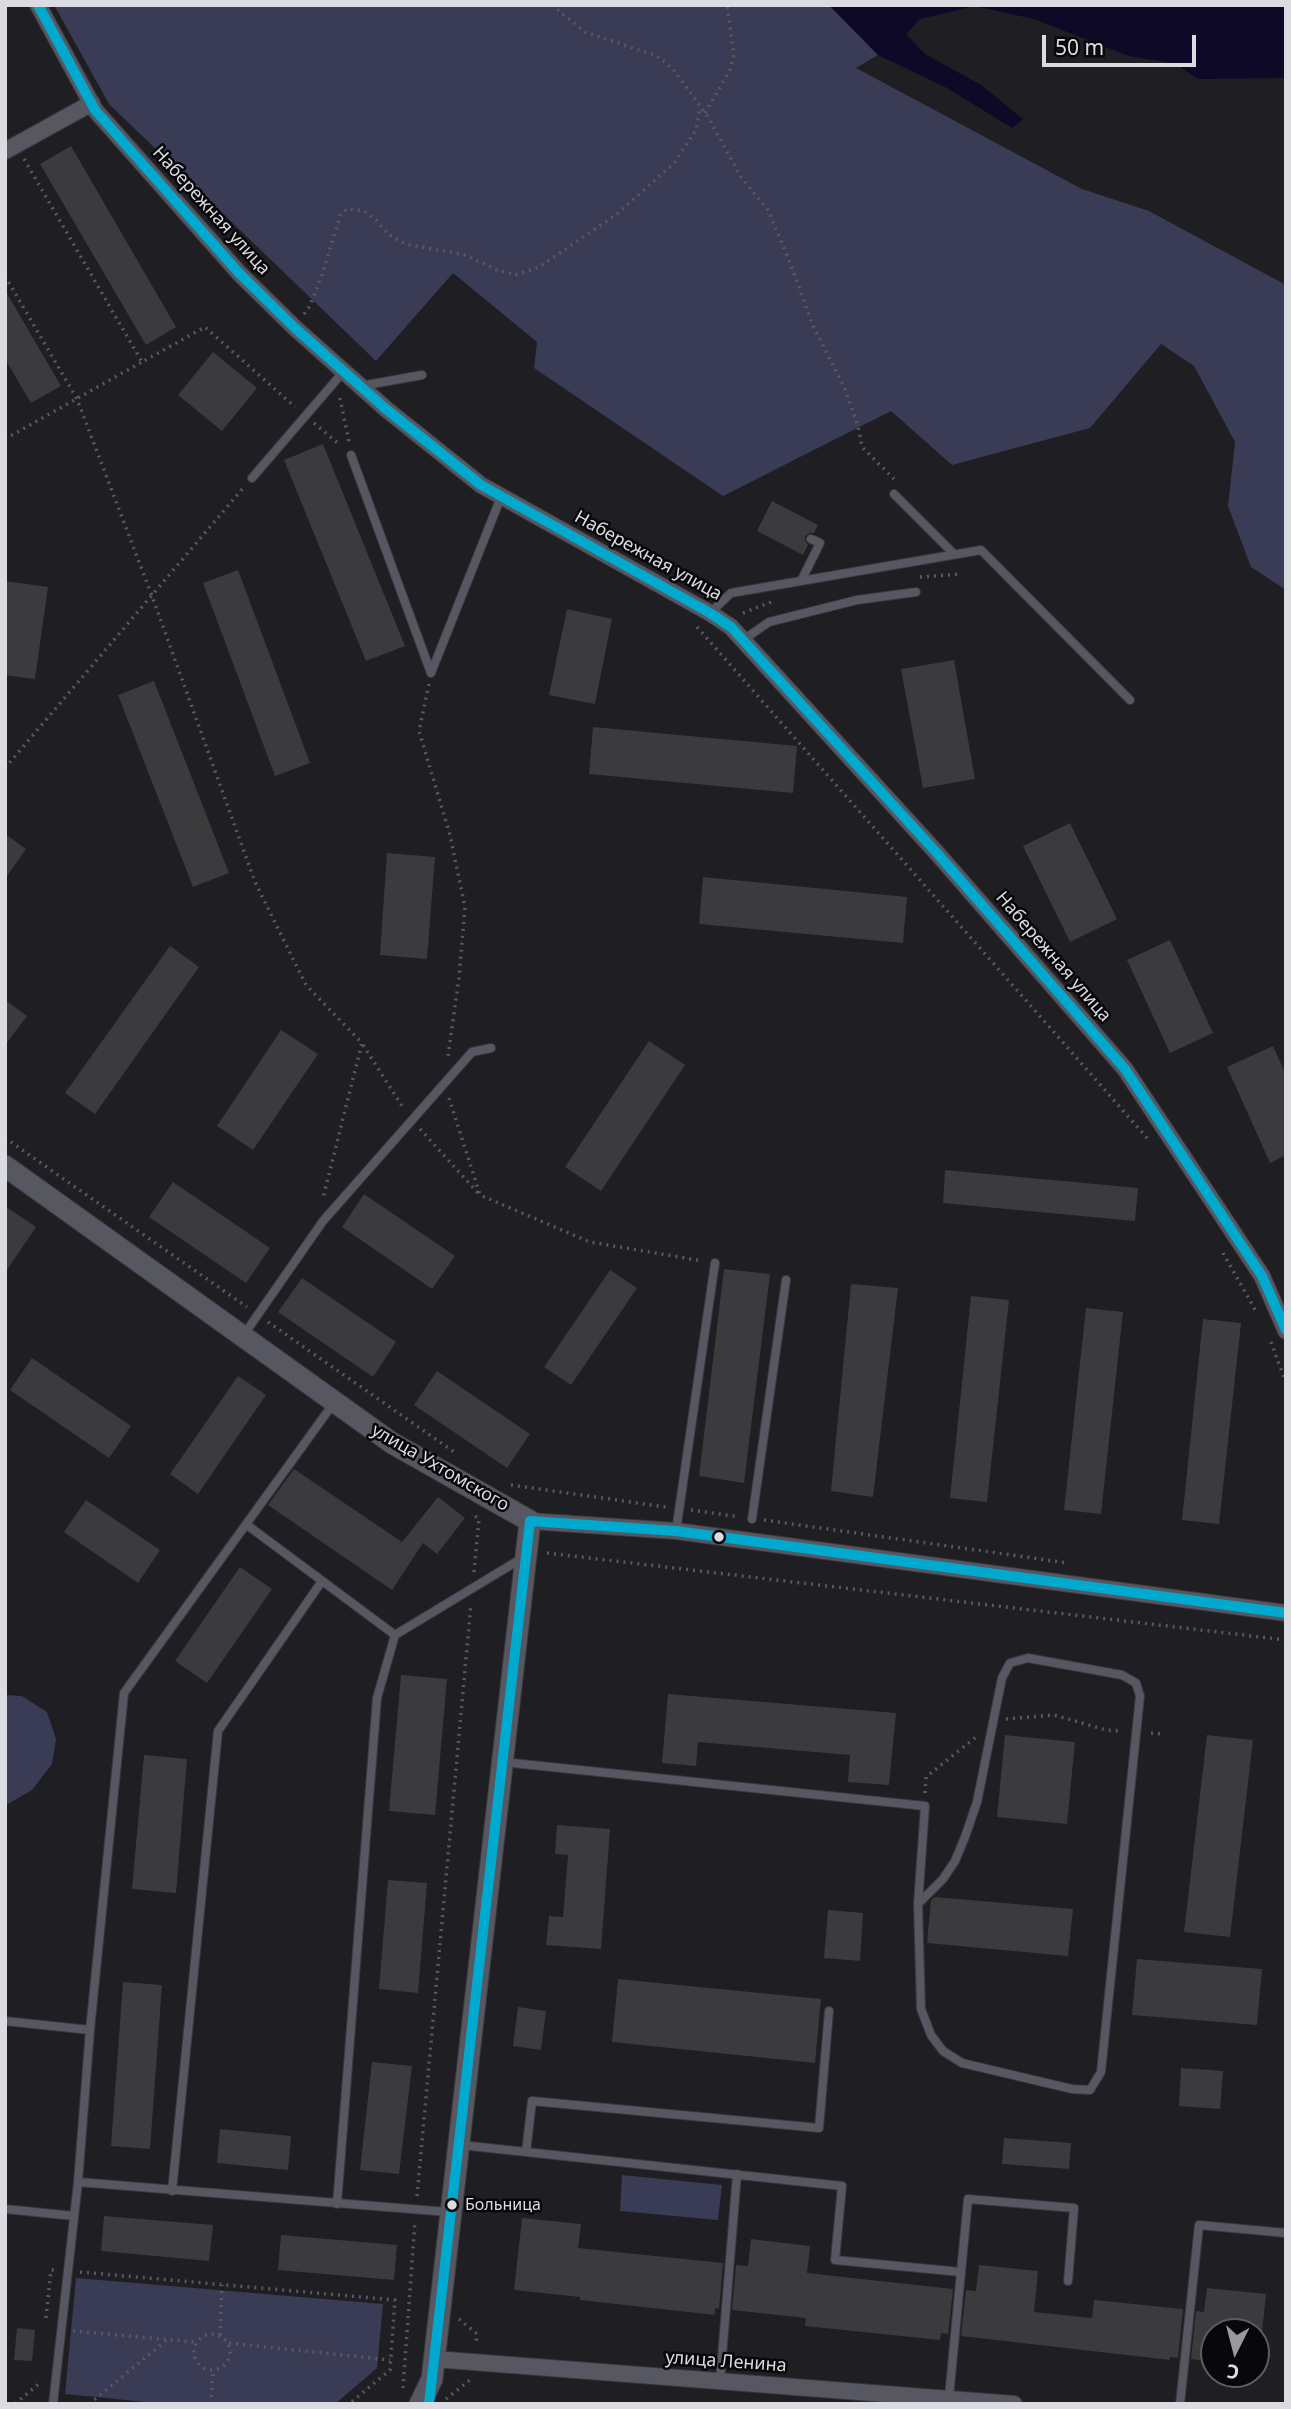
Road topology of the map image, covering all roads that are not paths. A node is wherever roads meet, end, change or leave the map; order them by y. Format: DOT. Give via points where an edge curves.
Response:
graph roads {
  1 [pos="38,5"];
  2 [pos="92,103"];
  3 [pos="11,148"];
  4 [pos="340,375"];
  5 [pos="422,375"];
  6 [pos="361,386"];
  7 [pos="351,454"];
  8 [pos="252,478"];
  9 [pos="894,494"];
  10 [pos="501,496"];
  11 [pos="811,539"];
  12 [pos="954,554"];
  13 [pos="801,581"];
  14 [pos="916,592"];
  15 [pos="710,612"];
  16 [pos="743,640"];
  17 [pos="1130,700"];
  18 [pos="491,1048"];
  19 [pos="5,1166"];
  20 [pos="715,1263"];
  21 [pos="786,1280"];
  22 [pos="1286,1331"];
  23 [pos="243,1336"];
  24 [pos="334,1402"];
  25 [pos="752,1519"];
  26 [pos="530,1521"];
  27 [pos="247,1525"];
  28 [pos="676,1531"];
  29 [pos="532,1554"];
  30 [pos="322,1581"];
  31 [pos="1286,1613"];
  32 [pos="395,1635"];
  33 [pos="501,1762"];
  34 [pos="918,1904"];
  35 [pos="829,2011"];
  36 [pos="5,2021"];
  37 [pos="90,2030"];
  38 [pos="458,2145"];
  39 [pos="526,2152"];
  40 [pos="737,2174"];
  41 [pos="78,2182"];
  42 [pos="172,2191"];
  43 [pos="337,2204"];
  44 [pos="5,2209"];
  45 [pos="451,2213"];
  46 [pos="74,2216"];
  47 [pos="1286,2233"];
  48 [pos="961,2273"];
  49 [pos="1068,2281"];
  50 [pos="433,2369"];
  51 [pos="720,2381"];
  52 [pos="949,2397"];
  53 [pos="878,2398"];
  54 [pos="412,2400"];
  55 [pos="53,2404"];
  56 [pos="429,2404"];
  57 [pos="1014,2404"];
  58 [pos="1181,2404"];
  1 -- 2 [label="street, Набережная улица"];
  2 -- 3 [label="street"];
  2 -- 4 [label="street, Набережная улица" via="239,273"];
  4 -- 6 [label="street, Набережная улица"];
  4 -- 8 [label="lane"];
  5 -- 6 [label="lane"];
  6 -- 10 [label="street, Набережная улица" via="481,485"];
  7 -- 10 [label="lane" via="431,673"];
  9 -- 12 [label="lane"];
  10 -- 15 [label="street, Набережная улица"];
  11 -- 13 [label="lane" via="820,543"];
  12 -- 13 [label="lane"];
  12 -- 17 [label="lane" via="981,550"];
  13 -- 15 [label="lane" via="731,593"];
  14 -- 16 [label="lane" via="857,600 769,622"];
  15 -- 16 [label="street, Набережная улица"];
  16 -- 22 [label="street, Набережная улица" via="1125,1069 1262,1276"];
  18 -- 23 [label="lane" via="472,1052 444,1082 314,1234"];
  19 -- 23 [label="street, улица Ухтомского"];
  20 -- 28 [label="lane"];
  21 -- 25 [label="lane"];
  23 -- 24 [label="street, улица Ухтомского"];
  24 -- 26 [label="street, улица Ухтомского" via="392,1443"];
  24 -- 27 [label="lane"];
  26 -- 28 [label="street, улица Ухтомского"];
  26 -- 29 [label="street"];
  27 -- 30 [label="lane"];
  27 -- 37 [label="lane" via="124,1693"];
  28 -- 31 [label="street, улица Ухтомского"];
  29 -- 32 [label="lane"];
  29 -- 33 [label="street"];
  30 -- 32 [label="lane"];
  30 -- 42 [label="lane" via="218,1731"];
  32 -- 43 [label="lane" via="377,1698"];
  33 -- 34 [label="lane" via="925,1806"];
  33 -- 38 [label="street"];
  34 -- 34 [label="lane" via="943,1879 965,1837 977,1802 1002,1678 1010,1663 1028,1658 1122,1675 1136,1683 1140,1696 1137,1732 1101,2072 1090,2090 962,2063 943,2051 921,2009"];
  35 -- 39 [label="lane" via="819,2128 532,2101"];
  36 -- 37 [label="lane"];
  37 -- 41 [label="lane"];
  38 -- 39 [label="lane"];
  38 -- 45 [label="street"];
  39 -- 40 [label="lane"];
  40 -- 48 [label="lane" via="842,2186 835,2260"];
  40 -- 51 [label="lane"];
  41 -- 42 [label="lane"];
  41 -- 46 [label="lane"];
  42 -- 43 [label="lane"];
  43 -- 45 [label="lane"];
  44 -- 46 [label="lane"];
  45 -- 50 [label="street"];
  46 -- 55 [label="lane"];
  47 -- 58 [label="lane" via="1199,2225"];
  48 -- 49 [label="lane" via="968,2199 1074,2208"];
  48 -- 52 [label="lane"];
  50 -- 51 [label="street, улица Ленина"];
  50 -- 54 [label="street"];
  50 -- 56 [label="street"];
  51 -- 53 [label="street, улица Ленина"];
  52 -- 53 [label="street, улица Ленина"];
  52 -- 57 [label="street, улица Ленина"];
}
